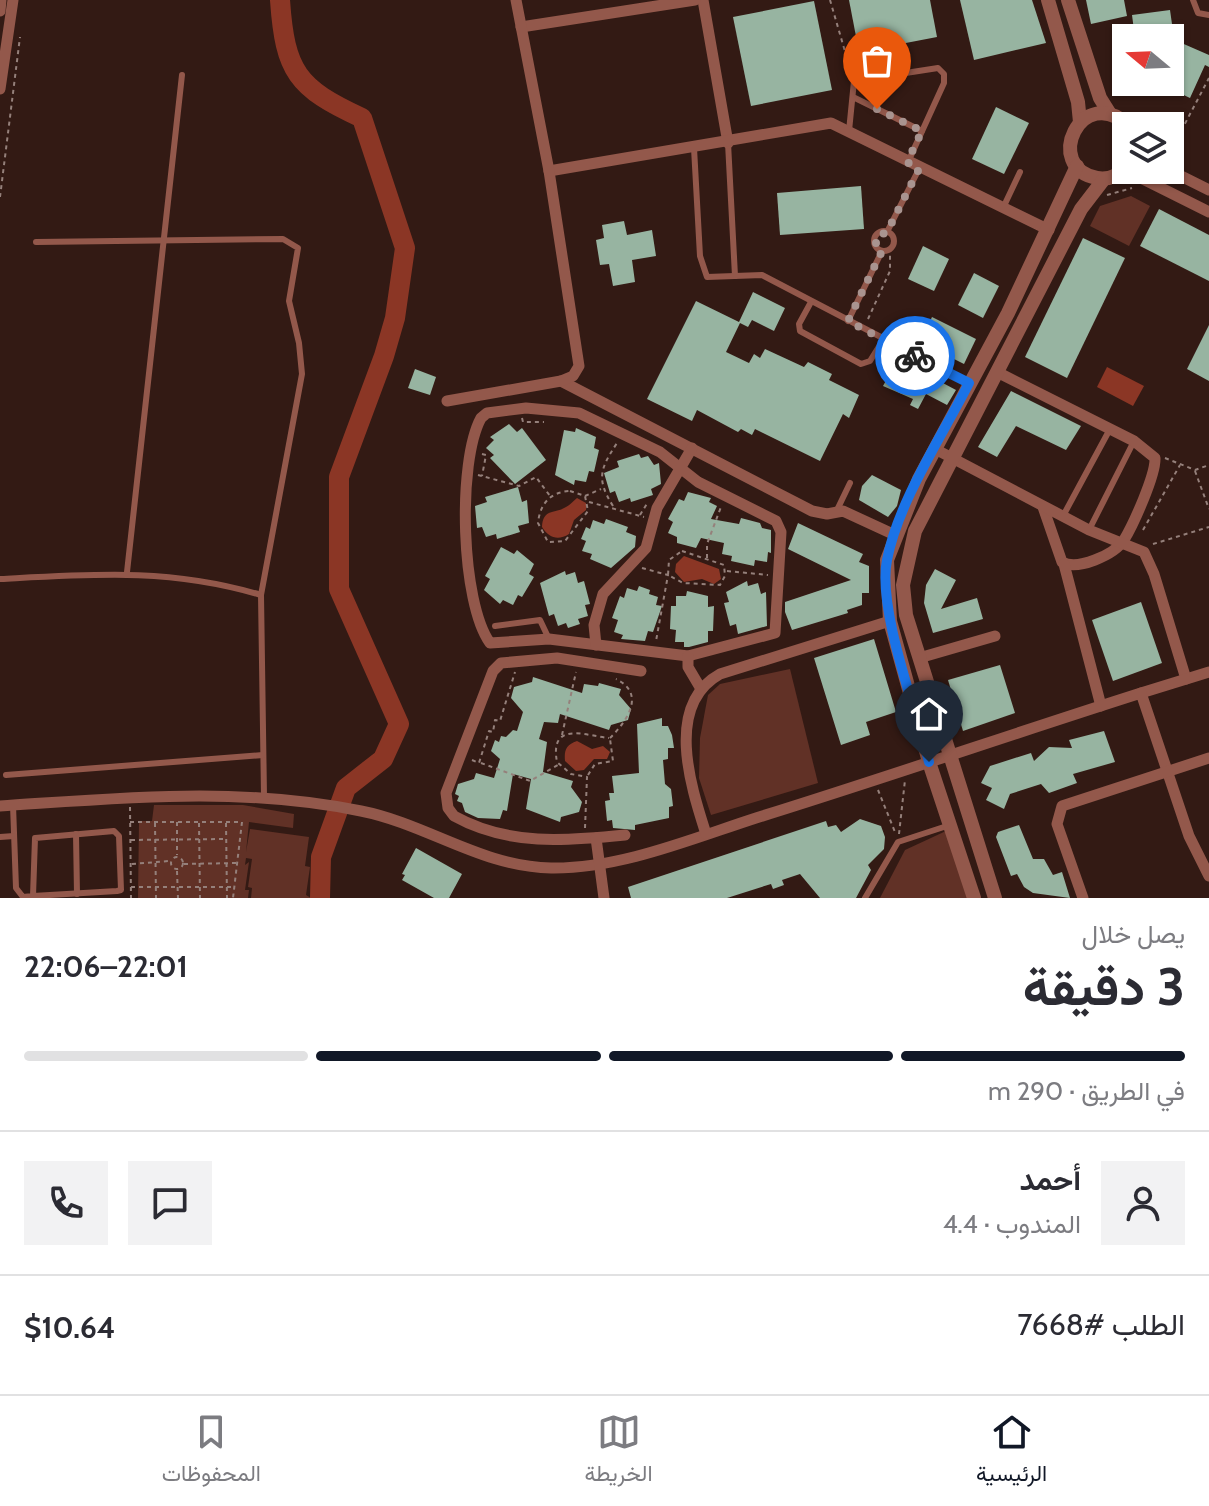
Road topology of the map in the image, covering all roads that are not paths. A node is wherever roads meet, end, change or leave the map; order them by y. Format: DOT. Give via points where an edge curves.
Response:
graph roads {
  1 [pos="1,0"];
  2 [pos="13,0"];
  3 [pos="516,0"];
  4 [pos="695,0"];
  5 [pos="703,0"];
  6 [pos="1048,0"];
  7 [pos="1068,0"];
  8 [pos="1193,0"];
  9 [pos="611,6"];
  10 [pos="0,11"];
  11 [pos="1209,15"];
  12 [pos="521,27"];
  13 [pos="182,75"];
  14 [pos="0,89"];
  15 [pos="855,98"];
  16 [pos="1110,114"];
  17 [pos="1080,122"];
  18 [pos="849,131"];
  19 [pos="922,131"];
  20 [pos="728,143"];
  21 [pos="694,148"];
  22 [pos="907,162"];
  23 [pos="1077,166"];
  24 [pos="919,169"];
  25 [pos="549,171"];
  26 [pos="1020,172"];
  27 [pos="1112,175"];
  28 [pos="1184,178"];
  29 [pos="1104,179"];
  30 [pos="1153,184"];
  31 [pos="1209,190"];
  32 [pos="1003,208"];
  33 [pos="1209,212"];
  34 [pos="1049,230"];
  35 [pos="887,232"];
  36 [pos="164,241"];
  37 [pos="36,242"];
  38 [pos="886,250"];
  39 [pos="735,276"];
  40 [pos="811,302"];
  41 [pos="848,321"];
  42 [pos="883,340"];
  43 [pos="997,372"];
  44 [pos="561,381"];
  45 [pos="969,383"];
  46 [pos="447,401"];
  47 [pos="1110,429"];
  48 [pos="1134,441"];
  49 [pos="692,448"];
  50 [pos="935,449"];
  51 [pos="953,459"];
  52 [pos="680,468"];
  53 [pos="850,483"];
  54 [pos="1043,507"];
  55 [pos="837,510"];
  56 [pos="1063,516"];
  57 [pos="1089,530"];
  58 [pos="895,535"];
  59 [pos="1132,545"];
  60 [pos="1064,564"];
  61 [pos="127,572"];
  62 [pos="1,579"];
  63 [pos="261,595"];
  64 [pos="890,621"];
  65 [pos="495,626"];
  66 [pos="995,636"];
  67 [pos="549,639"];
  68 [pos="596,645"];
  69 [pos="688,656"];
  70 [pos="919,658"];
  71 [pos="641,671"];
  72 [pos="1209,672"];
  73 [pos="1186,679"];
  74 [pos="701,689"];
  75 [pos="1141,693"];
  76 [pos="1101,706"];
  77 [pos="948,754"];
  78 [pos="263,755"];
  79 [pos="1209,758"];
  80 [pos="929,762"];
  81 [pos="1165,771"];
  82 [pos="6,775"];
  83 [pos="264,796"];
  84 [pos="6,806"];
  85 [pos="950,825"];
  86 [pos="76,834"];
  87 [pos="706,834"];
  88 [pos="625,835"];
  89 [pos="14,836"];
  90 [pos="0,837"];
  91 [pos="591,838"];
  92 [pos="600,864"];
  93 [pos="1209,876"];
  94 [pos="77,894"];
  95 [pos="33,896"];
  96 [pos="604,898"];
  97 [pos="865,898"];
  98 [pos="974,898"];
  99 [pos="995,898"];
  100 [pos="1083,898"];
  1 -- 10 [label="street"];
  2 -- 14 [label="street"];
  3 -- 12 [label="street"];
  4 -- 9 [label="street"];
  5 -- 20 [label="street"];
  6 -- 17 [label="street"];
  7 -- 16 [label="street"];
  8 -- 11 [label="lane" via="1198,13"];
  9 -- 12 [label="street"];
  12 -- 25 [label="street"];
  13 -- 36 [label="lane"];
  15 -- 18 [label="lane"];
  15 -- 19 [label="lane"];
  15 -- 19 [label="lane" via="854,81 938,68 944,83"];
  16 -- 17 [label="street"];
  17 -- 23 [label="street" via="1070,144"];
  18 -- 20 [label="street" via="825,124"];
  18 -- 22 [label="street"];
  19 -- 22 [label="lane"];
  20 -- 21 [label="street"];
  20 -- 39 [label="lane"];
  21 -- 25 [label="street"];
  21 -- 39 [label="lane" via="703,273 710,278"];
  22 -- 24 [label="street"];
  23 -- 29 [label="street" via="1084,174"];
  23 -- 34 [label="street"];
  24 -- 32 [label="street"];
  24 -- 35 [label="lane"];
  25 -- 44 [label="street" via="580,362 573,376"];
  26 -- 32 [label="lane"];
  27 -- 29 [label="street"];
  28 -- 31 [label="street"];
  29 -- 43 [label="street" via="1091,192"];
  30 -- 33 [label="street"];
  32 -- 34 [label="street"];
  34 -- 45 [label="street"];
  35 -- 38 [label="lane" via="894,240"];
  35 -- 38 [label="lane" via="876,237 876,247"];
  36 -- 37 [label="lane"];
  36 -- 61 [label="lane"];
  36 -- 63 [label="lane" via="288,240 299,251 289,301 302,374"];
  38 -- 41 [label="lane"];
  39 -- 40 [label="lane" via="762,275"];
  40 -- 41 [label="lane"];
  40 -- 42 [label="lane" via="800,331 861,364 870,361"];
  41 -- 42 [label="lane"];
  42 -- 45 [label="lane"];
  43 -- 47 [label="street"];
  43 -- 51 [label="street"];
  44 -- 46 [label="street"];
  44 -- 49 [label="street"];
  45 -- 50 [label="street"];
  47 -- 48 [label="street"];
  47 -- 56 [label="lane"];
  48 -- 57 [label="lane"];
  48 -- 59 [label="street" via="1153,453 1154,469"];
  49 -- 52 [label="street"];
  49 -- 55 [label="street" via="812,511"];
  50 -- 51 [label="street"];
  50 -- 58 [label="street"];
  51 -- 54 [label="street"];
  51 -- 70 [label="street" via="915,531 905,568 903,599"];
  52 -- 67 [label="street" via="660,452 561,409 487,413 477,425 468,472 466,537 474,595 488,641 496,645"];
  52 -- 68 [label="street" via="652,520 646,548 603,594 594,625"];
  52 -- 69 [label="street" via="779,524 775,633"];
  53 -- 55 [label="lane"];
  54 -- 56 [label="street"];
  54 -- 60 [label="street"];
  55 -- 58 [label="street"];
  56 -- 57 [label="street"];
  57 -- 59 [label="street"];
  58 -- 64 [label="street" via="887,560"];
  59 -- 60 [label="street"];
  59 -- 73 [label="street" via="1154,574"];
  60 -- 76 [label="street"];
  61 -- 62 [label="lane"];
  61 -- 63 [label="lane" via="195,579"];
  63 -- 78 [label="lane"];
  64 -- 74 [label="street" via="720,674"];
  64 -- 80 [label="street"];
  65 -- 67 [label="lane" via="540,620"];
  66 -- 70 [label="street"];
  67 -- 68 [label="street"];
  68 -- 69 [label="street"];
  69 -- 74 [label="street" via="688,667"];
  70 -- 77 [label="street"];
  71 -- 91 [label="street" via="557,658 501,663 493,671 446,793 454,816 526,841"];
  72 -- 73 [label="street"];
  73 -- 75 [label="street"];
  74 -- 87 [label="street" via="690,720 687,768"];
  75 -- 76 [label="street"];
  75 -- 81 [label="street"];
  76 -- 77 [label="street"];
  77 -- 80 [label="street"];
  77 -- 99 [label="street"];
  78 -- 82 [label="lane"];
  78 -- 83 [label="lane"];
  79 -- 81 [label="street"];
  80 -- 85 [label="street"];
  80 -- 87 [label="street"];
  81 -- 93 [label="street"];
  81 -- 100 [label="street" via="1062,806 1057,824"];
  83 -- 84 [label="street" via="209,793"];
  83 -- 92 [label="street" via="387,817 504,862 551,868"];
  84 -- 89 [label="lane"];
  85 -- 97 [label="lane" via="898,842"];
  85 -- 98 [label="street"];
  86 -- 94 [label="lane"];
  86 -- 94 [label="lane" via="118,833 123,884 119,891"];
  86 -- 95 [label="lane" via="33,839"];
  87 -- 92 [label="street"];
  88 -- 91 [label="street"];
  89 -- 90 [label="lane"];
  89 -- 95 [label="lane" via="16,891"];
  91 -- 92 [label="street"];
  92 -- 96 [label="street"];
  94 -- 95 [label="lane"];
}
